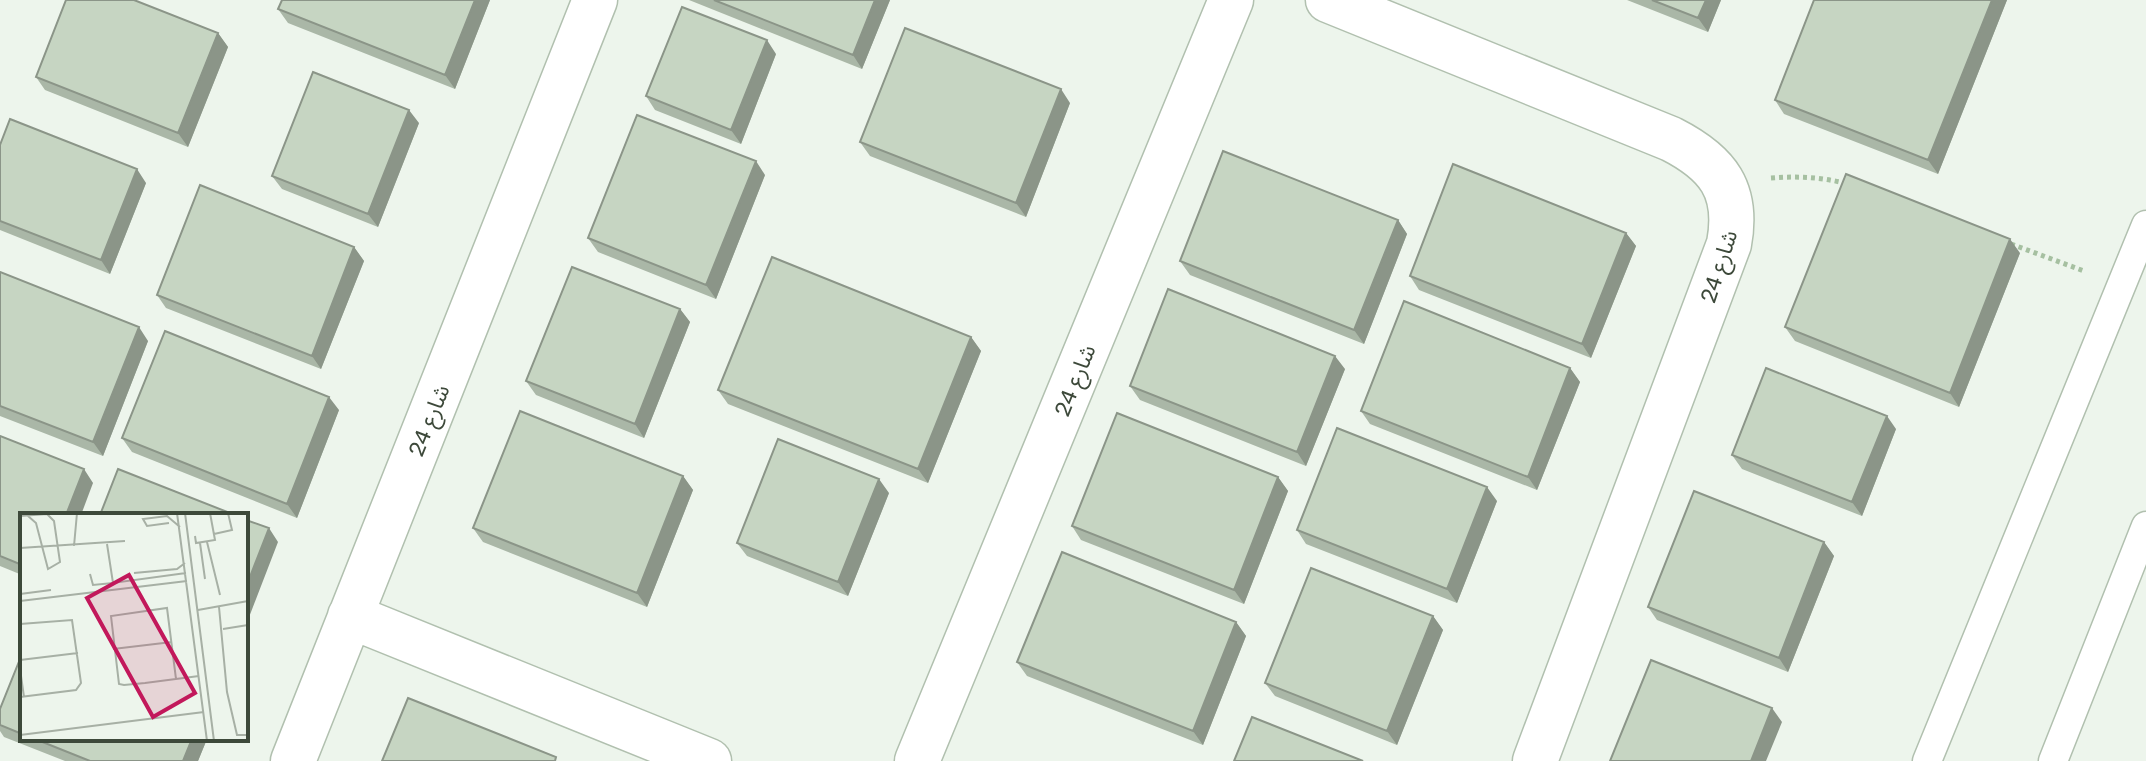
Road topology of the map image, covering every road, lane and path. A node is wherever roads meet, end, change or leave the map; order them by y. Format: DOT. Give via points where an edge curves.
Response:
graph roads {
  1 [pos="595,0"];
  2 [pos="1231,0"];
  3 [pos="1328,0"];
  4 [pos="1852,185"];
  5 [pos="1727,188"];
  6 [pos="2146,225"];
  7 [pos="2007,242"];
  8 [pos="2122,285"];
  9 [pos="2146,526"];
  10 [pos="350,616"];
  11 [pos="293,761"];
  12 [pos="709,761"];
  13 [pos="917,761"];
  14 [pos="1535,761"];
  15 [pos="1927,761"];
  16 [pos="2053,761"];
  1 -- 10 [label="street, شارع 24"];
  2 -- 13 [label="street, شارع 24"];
  3 -- 5 [label="street" via="1671,139 1704,159"];
  4 -- 5 [label="path" via="1795,176"];
  5 -- 14 [label="street, شارع 24" via="1732,214 1729,244"];
  6 -- 8 [label="lane"];
  7 -- 8 [label="path"];
  8 -- 15 [label="lane"];
  9 -- 16 [label="lane"];
  10 -- 11 [label="street, شارع 24"];
  10 -- 12 [label="street"];
}
